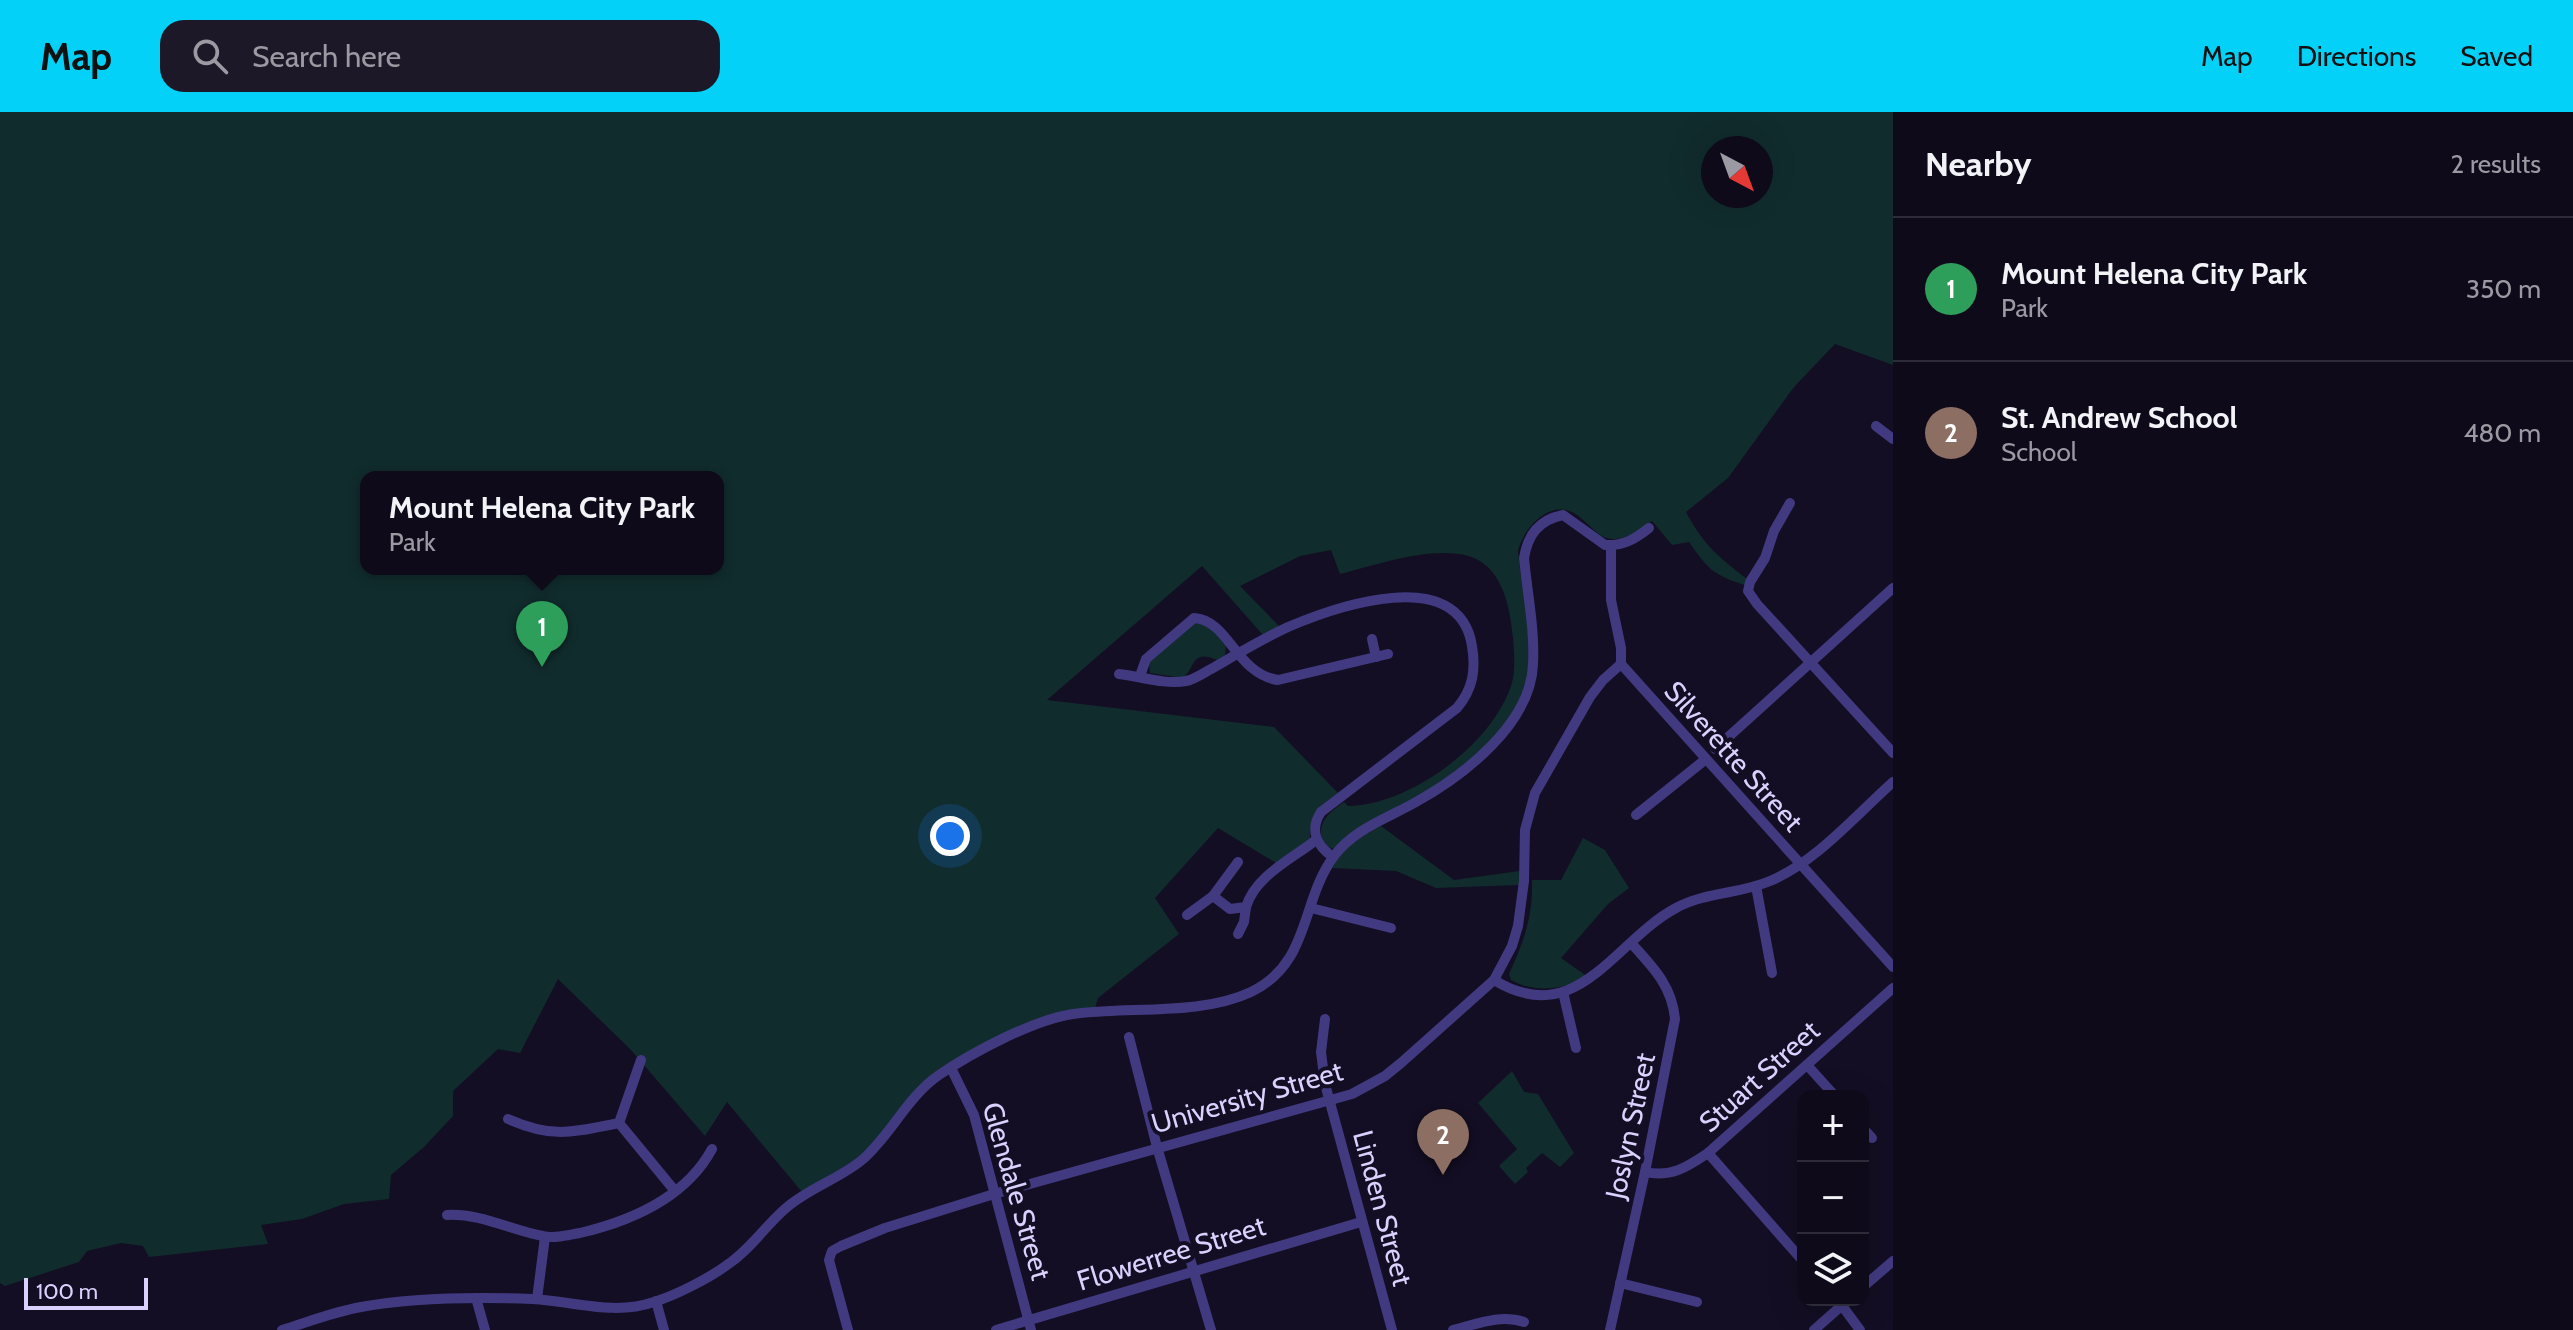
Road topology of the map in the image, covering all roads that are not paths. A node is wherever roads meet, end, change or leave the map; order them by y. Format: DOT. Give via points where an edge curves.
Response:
graph roads {
  1 [pos="1876,426"];
  2 [pos="1893,439"];
  3 [pos="1790,503"];
  4 [pos="1649,528"];
  5 [pos="1611,545"];
  6 [pos="1893,588"];
  7 [pos="1372,639"];
  8 [pos="1239,653"];
  9 [pos="1811,661"];
  10 [pos="1621,664"];
  11 [pos="1119,674"];
  12 [pos="1140,676"];
  13 [pos="1715,749"];
  14 [pos="1893,753"];
  15 [pos="1706,759"];
  16 [pos="1893,782"];
  17 [pos="1636,815"];
  18 [pos="1316,840"];
  19 [pos="1333,857"];
  20 [pos="1238,862"];
  21 [pos="1800,866"];
  22 [pos="1756,886"];
  23 [pos="1213,896"];
  24 [pos="1246,907"];
  25 [pos="1311,908"];
  26 [pos="1187,915"];
  27 [pos="1391,928"];
  28 [pos="1238,934"];
  29 [pos="1631,943"];
  30 [pos="1893,967"];
  31 [pos="1772,973"];
  32 [pos="1494,980"];
  33 [pos="1893,988"];
  34 [pos="1563,992"];
  35 [pos="1325,1019"];
  36 [pos="1129,1037"];
  37 [pos="1576,1048"];
  38 [pos="641,1060"];
  39 [pos="1807,1065"];
  40 [pos="951,1068"];
  41 [pos="1830,1090"];
  42 [pos="1329,1099"];
  43 [pos="508,1119"];
  44 [pos="619,1123"];
  45 [pos="1869,1135"];
  46 [pos="1872,1138"];
  47 [pos="1157,1147"];
  48 [pos="712,1149"];
  49 [pos="1708,1153"];
  50 [pos="1645,1172"];
  51 [pos="675,1191"];
  52 [pos="994,1194"];
  53 [pos="447,1215"];
  54 [pos="1361,1222"];
  55 [pos="545,1237"];
  56 [pos="1797,1254"];
  57 [pos="1893,1261"];
  58 [pos="1196,1273"];
  59 [pos="1869,1282"];
  60 [pos="1620,1283"];
  61 [pos="476,1298"];
  62 [pos="537,1299"];
  63 [pos="656,1301"];
  64 [pos="1697,1302"];
  65 [pos="1839,1306"];
  66 [pos="1845,1306"];
  67 [pos="1524,1322"];
  68 [pos="1030,1325"];
  69 [pos="304,1327"];
  70 [pos="282,1330"];
  71 [pos="485,1330"];
  72 [pos="664,1330"];
  73 [pos="848,1330"];
  74 [pos="996,1330"];
  75 [pos="1211,1330"];
  76 [pos="1392,1330"];
  77 [pos="1453,1330"];
  78 [pos="1610,1330"];
  79 [pos="1814,1330"];
  80 [pos="1860,1330"];
  1 -- 2 [label="street"];
  3 -- 9 [label="street" via="1748,591"];
  4 -- 5 [label="street" via="1632,541"];
  5 -- 10 [label="street" via="1611,600"];
  5 -- 19 [label="street" via="1563,515 1539,525 1527,541 1524,558 1534,667 1513,719 1444,787 1351,838"];
  6 -- 9 [label="street"];
  7 -- 8 [label="street" via="1382,655 1278,680 1255,673"];
  8 -- 12 [label="street" via="1186,681"];
  8 -- 12 [label="street" via="1210,622 1194,618 1146,659"];
  8 -- 18 [label="street" via="1316,617 1398,597 1421,597 1441,605 1462,622 1471,639 1474,675 1463,701 1321,812"];
  9 -- 13 [label="street"];
  9 -- 14 [label="street"];
  10 -- 15 [label="street, Silverette Street"];
  10 -- 32 [label="street, University Street" via="1590,697 1535,793 1525,830 1518,926"];
  11 -- 12 [label="street"];
  15 -- 17 [label="street"];
  15 -- 21 [label="street, Silverette Street"];
  16 -- 21 [label="street"];
  18 -- 19 [label="street"];
  18 -- 24 [label="street" via="1261,881"];
  19 -- 25 [label="street"];
  20 -- 23 [label="street"];
  21 -- 22 [label="street"];
  21 -- 30 [label="street, Silverette Street"];
  22 -- 29 [label="street" via="1682,904"];
  22 -- 31 [label="street"];
  23 -- 24 [label="street" via="1230,909"];
  23 -- 26 [label="street"];
  24 -- 28 [label="street"];
  25 -- 27 [label="street"];
  25 -- 40 [label="street" via="1291,957 1249,993 1209,1003 1066,1015 1041,1022"];
  29 -- 34 [label="street" via="1588,981"];
  29 -- 50 [label="street, Joslyn Street" via="1661,976 1675,1019"];
  32 -- 34 [label="street" via="1528,994"];
  32 -- 42 [label="street, University Street" via="1385,1076 1352,1094"];
  33 -- 39 [label="street, Stuart Street"];
  34 -- 37 [label="street"];
  35 -- 42 [label="street, Linden Street" via="1321,1052"];
  36 -- 47 [label="street"];
  38 -- 44 [label="street"];
  39 -- 41 [label="street"];
  39 -- 49 [label="street, Stuart Street"];
  40 -- 52 [label="street, Glendale Street" via="974,1115"];
  40 -- 63 [label="street" via="912,1099 862,1160 785,1209 727,1266"];
  42 -- 47 [label="street, University Street"];
  42 -- 54 [label="street, Linden Street"];
  43 -- 44 [label="street" via="556,1133"];
  44 -- 51 [label="street"];
  45 -- 46 [label="street"];
  47 -- 52 [label="street, University Street"];
  47 -- 58 [label="street"];
  48 -- 51 [label="street"];
  49 -- 50 [label="street, Stuart Street" via="1681,1171"];
  49 -- 56 [label="street"];
  50 -- 60 [label="street, Joslyn Street"];
  51 -- 55 [label="street" via="606,1227"];
  52 -- 68 [label="street, Glendale Street"];
  52 -- 73 [label="street, University Street" via="885,1228 832,1251 830,1267"];
  53 -- 55 [label="street" via="469,1215"];
  54 -- 58 [label="street, Flowerree Street"];
  54 -- 76 [label="street, Linden Street"];
  55 -- 62 [label="street"];
  57 -- 59 [label="street"];
  58 -- 68 [label="street, Flowerree Street"];
  58 -- 75 [label="street"];
  60 -- 64 [label="street"];
  60 -- 78 [label="street, Joslyn Street"];
  61 -- 62 [label="street"];
  61 -- 69 [label="street" via="364,1306 329,1314"];
  61 -- 71 [label="street"];
  62 -- 63 [label="street" via="632,1309"];
  63 -- 72 [label="street"];
  65 -- 79 [label="street"];
  66 -- 80 [label="street"];
  67 -- 77 [label="street" via="1499,1318"];
  68 -- 74 [label="street, Flowerree Street"];
  69 -- 70 [label="street"];
}
